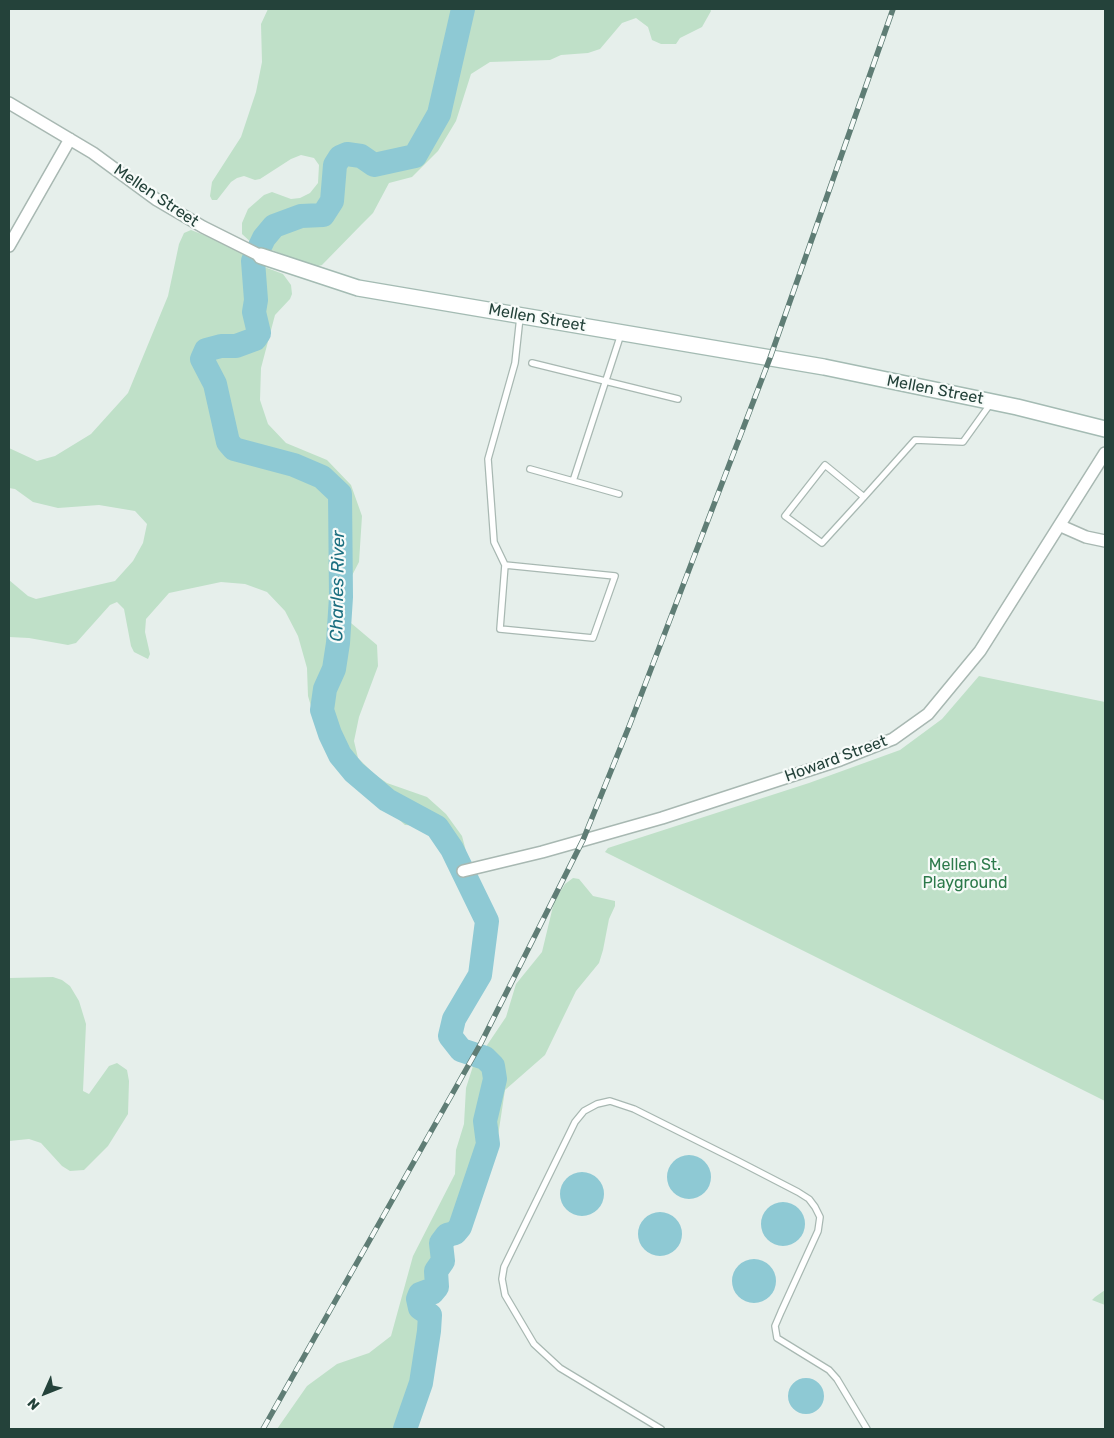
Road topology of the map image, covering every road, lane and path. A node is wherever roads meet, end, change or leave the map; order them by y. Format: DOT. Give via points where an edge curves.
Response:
graph roads {
  1 [pos="9,103"];
  2 [pos="70,139"];
  3 [pos="9,246"];
  4 [pos="256,254"];
  5 [pos="521,315"];
  6 [pos="621,332"];
  7 [pos="532,363"];
  8 [pos="606,380"];
  9 [pos="678,399"];
  10 [pos="992,402"];
  11 [pos="1105,429"];
  12 [pos="1105,453"];
  13 [pos="530,469"];
  14 [pos="573,480"];
  15 [pos="619,494"];
  16 [pos="864,497"];
  17 [pos="1061,526"];
  18 [pos="1105,541"];
  19 [pos="505,565"];
  20 [pos="463,871"];
  21 [pos="659,1428"];
  22 [pos="867,1429"];
  1 -- 2 [label="street, Mellen Street"];
  2 -- 3 [label="street"];
  2 -- 4 [label="street, Mellen Street" via="157,200 203,228"];
  4 -- 5 [label="street, Mellen Street" via="358,288"];
  5 -- 6 [label="street, Mellen Street"];
  5 -- 19 [label="lane" via="515,362 488,459 494,542"];
  6 -- 8 [label="lane"];
  6 -- 10 [label="street, Mellen Street" via="824,367"];
  7 -- 8 [label="lane"];
  8 -- 9 [label="lane"];
  8 -- 14 [label="lane"];
  10 -- 11 [label="street, Mellen Street"];
  10 -- 16 [label="lane" via="963,442 915,440"];
  12 -- 17 [label="street, Howard Street"];
  13 -- 14 [label="lane"];
  14 -- 15 [label="lane"];
  16 -- 16 [label="lane" via="822,543 785,516 825,465"];
  17 -- 18 [label="street"];
  17 -- 20 [label="street, Howard Street" via="980,651 943,699 893,739 840,760 662,818"];
  19 -- 19 [label="lane" via="616,576 593,638 500,629"];
  21 -- 22 [label="lane" via="560,1368 534,1344 505,1295 502,1279 504,1267 575,1122 584,1111 610,1101 634,1109 809,1199 820,1217 818,1231 775,1326 777,1338 838,1379"];
}
